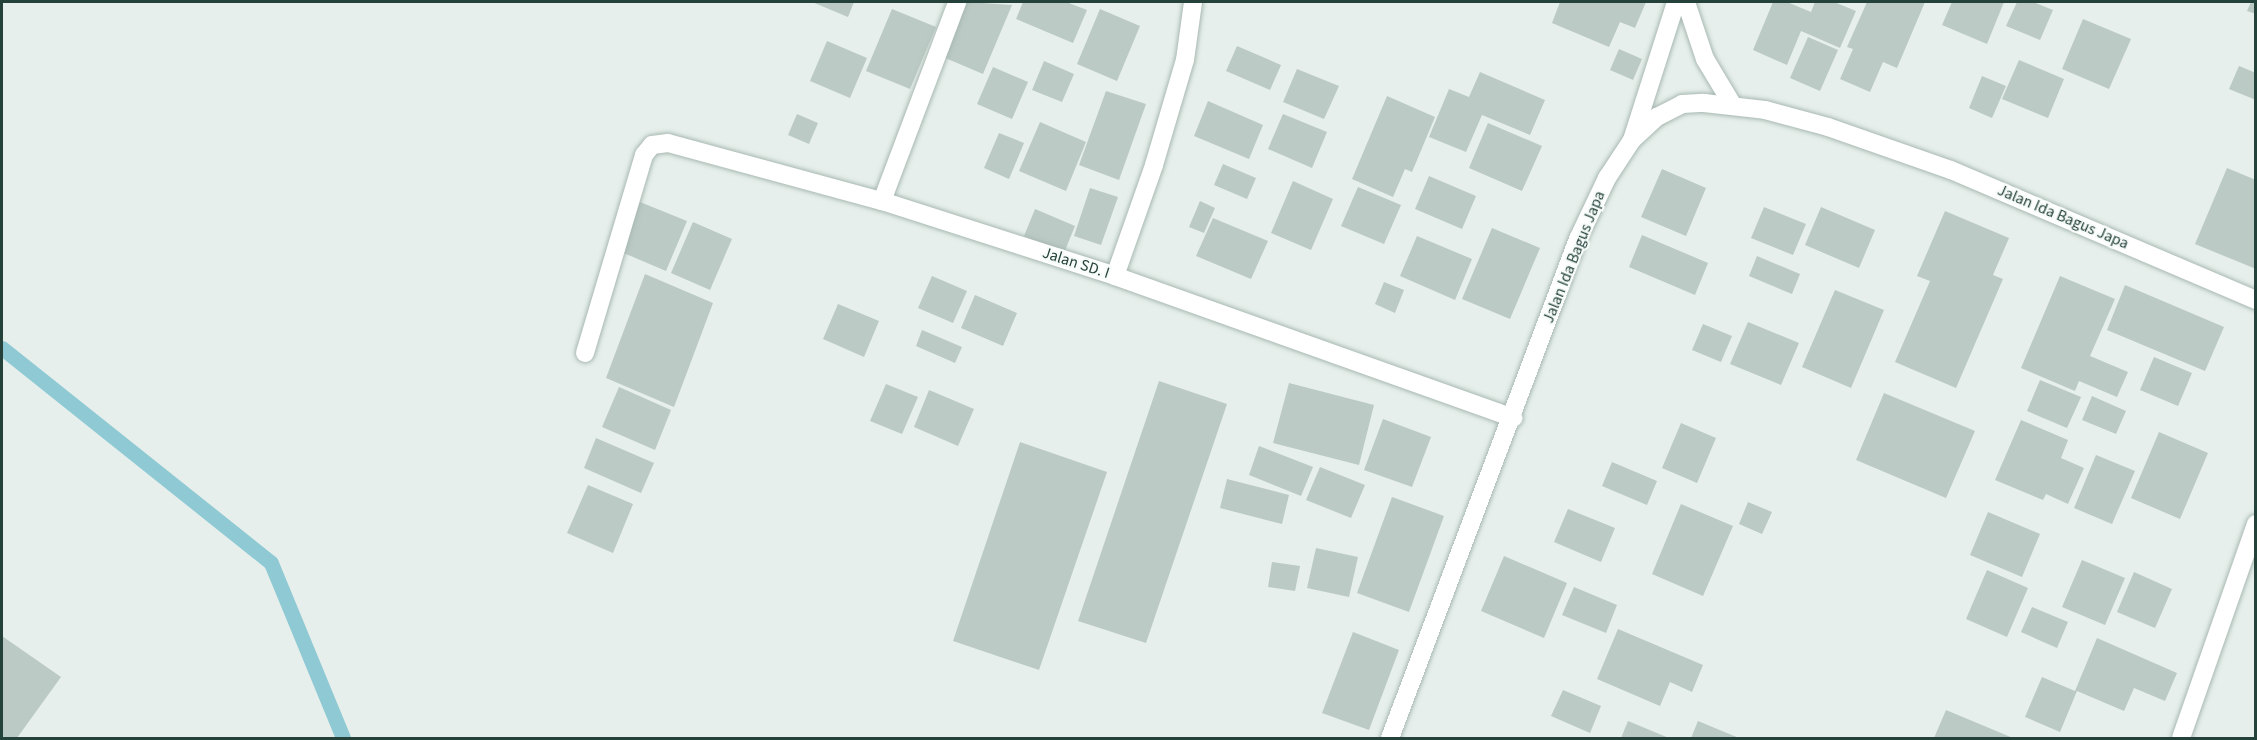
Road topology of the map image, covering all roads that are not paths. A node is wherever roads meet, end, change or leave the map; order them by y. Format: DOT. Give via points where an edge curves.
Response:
graph roads {
  1 [pos="957,2"];
  2 [pos="1193,2"];
  3 [pos="1676,2"];
  4 [pos="1686,2"];
  5 [pos="1732,105"];
  6 [pos="1632,140"];
  7 [pos="882,201"];
  8 [pos="1115,276"];
  9 [pos="2256,300"];
  10 [pos="585,353"];
  11 [pos="1513,418"];
  12 [pos="2256,524"];
  13 [pos="1390,738"];
  14 [pos="2181,738"];
  1 -- 7 [label="street"];
  2 -- 8 [label="street" via="1185,60"];
  3 -- 6 [label="street"];
  4 -- 5 [label="street" via="1705,59"];
  5 -- 6 [label="street, Jalan Ida Bagus Japa" via="1682,104 1657,117"];
  5 -- 9 [label="street, Jalan Ida Bagus Japa" via="1828,127 1951,170"];
  6 -- 11 [label="street, Jalan Ida Bagus Japa" via="1607,178 1578,239"];
  7 -- 8 [label="street, Jalan SD. I"];
  7 -- 10 [label="street, Jalan SD. I" via="668,143 652,145 641,164"];
  8 -- 11 [label="street, Jalan SD. I"];
  11 -- 13 [label="street, Jalan Ida Bagus Japa"];
  12 -- 14 [label="street"];
}
